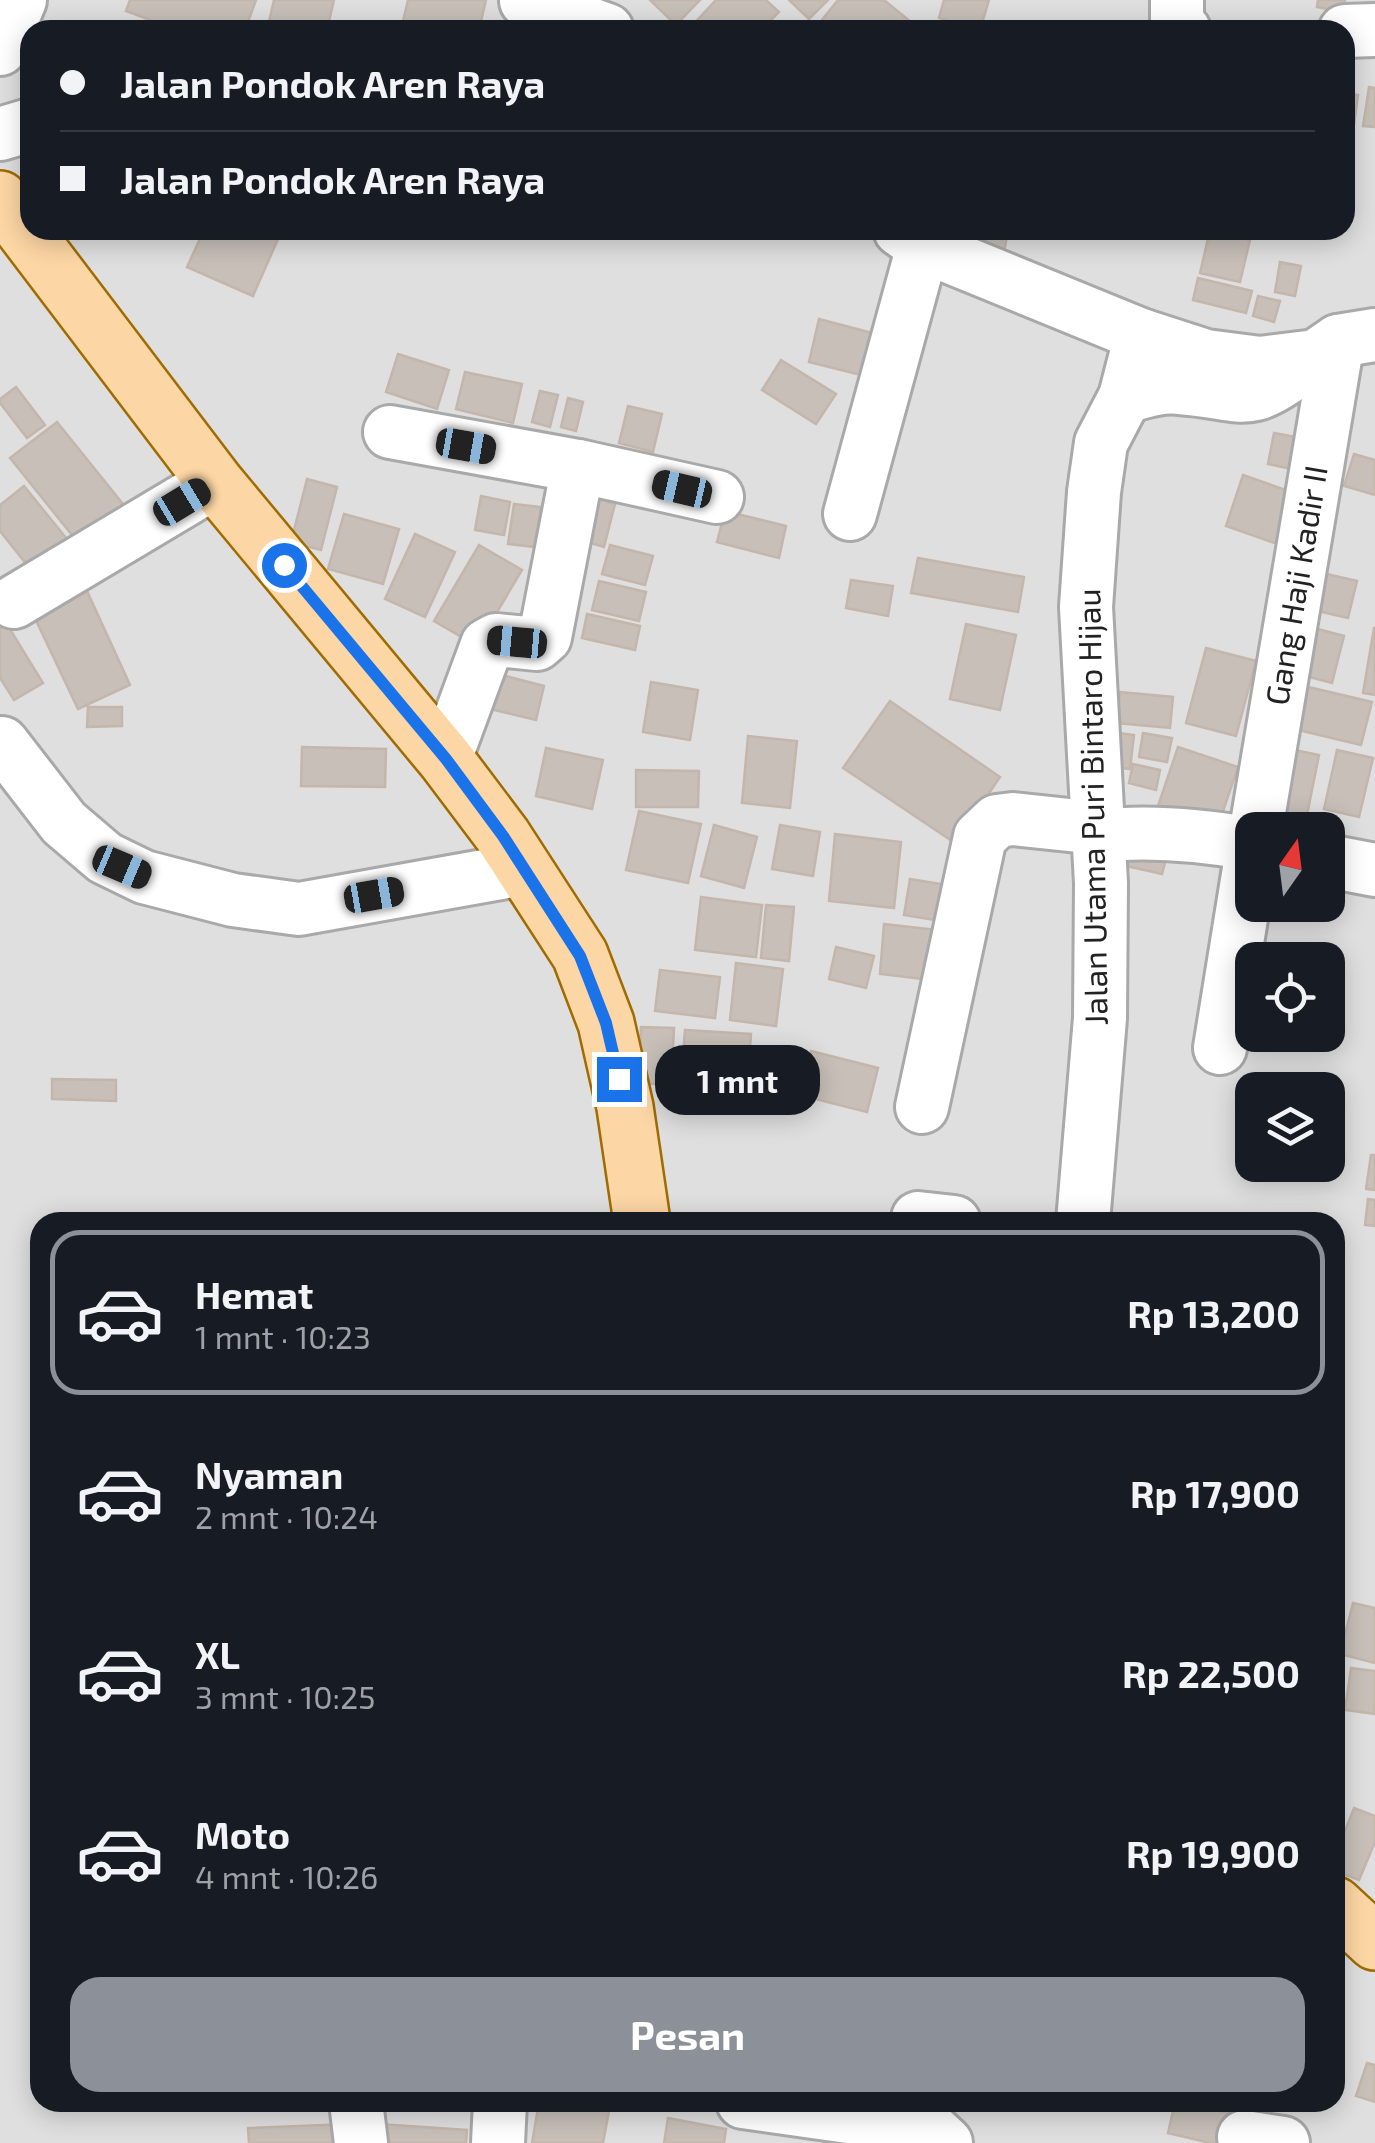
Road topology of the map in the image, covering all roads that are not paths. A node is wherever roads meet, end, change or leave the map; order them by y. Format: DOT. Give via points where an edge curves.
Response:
graph roads {
  1 [pos="20,0"];
  2 [pos="526,0"];
  3 [pos="580,20"];
  4 [pos="0,48"];
  5 [pos="1,202"];
  6 [pos="20,227"];
  7 [pos="30,240"];
  8 [pos="911,240"];
  9 [pos="916,240"];
  10 [pos="1141,335"];
  11 [pos="1351,335"];
  12 [pos="1125,397"];
  13 [pos="390,432"];
  14 [pos="578,466"];
  15 [pos="215,482"];
  16 [pos="717,497"];
  17 [pos="850,514"];
  18 [pos="14,602"];
  19 [pos="2,743"];
  20 [pos="446,759"];
  21 [pos="1259,812"];
  22 [pos="1098,832"];
  23 [pos="1235,843"];
  24 [pos="1345,864"];
  25 [pos="524,868"];
  26 [pos="1375,870"];
  27 [pos="1240,922"];
  28 [pos="1220,1048"];
  29 [pos="922,1107"];
  30 [pos="641,1212"];
  31 [pos="1084,1212"];
  32 [pos="1345,1914"];
  33 [pos="1375,1942"];
  34 [pos="357,2112"];
  35 [pos="500,2112"];
  36 [pos="813,2112"];
  37 [pos="361,2143"];
  38 [pos="498,2143"];
  39 [pos="946,2143"];
  1 -- 4 [label="street"];
  2 -- 3 [label="street"];
  5 -- 6 [label="main road"];
  7 -- 15 [label="main road"];
  8 -- 17 [label="street"];
  9 -- 10 [label="street"];
  10 -- 11 [label="street" via="1206,356 1260,363"];
  10 -- 12 [label="street, Jalan Utama Puri Bintaro Hijau"];
  11 -- 12 [label="street" via="1276,388 1242,398 1181,388"];
  11 -- 21 [label="street, Gang Haji Kadir II"];
  12 -- 22 [label="street, Jalan Utama Puri Bintaro Hijau" via="1101,443 1086,606"];
  13 -- 14 [label="street"];
  14 -- 16 [label="street"];
  14 -- 20 [label="street" via="545,637 537,644 488,645"];
  15 -- 18 [label="street"];
  15 -- 20 [label="main road"];
  19 -- 25 [label="street" via="64,823 105,858 144,877 216,895 299,909"];
  20 -- 25 [label="main road"];
  22 -- 23 [label="street" via="1203,835"];
  22 -- 29 [label="street" via="1013,819 997,821 980,838"];
  22 -- 31 [label="street, Jalan Utama Puri Bintaro Hijau" via="1100,1018"];
  24 -- 26 [label="street"];
  25 -- 30 [label="main road" via="580,956 606,1023"];
  27 -- 28 [label="street"];
  32 -- 33 [label="main road"];
  34 -- 37 [label="street"];
  35 -- 38 [label="street"];
  36 -- 39 [label="street" via="934,2130"];
}
